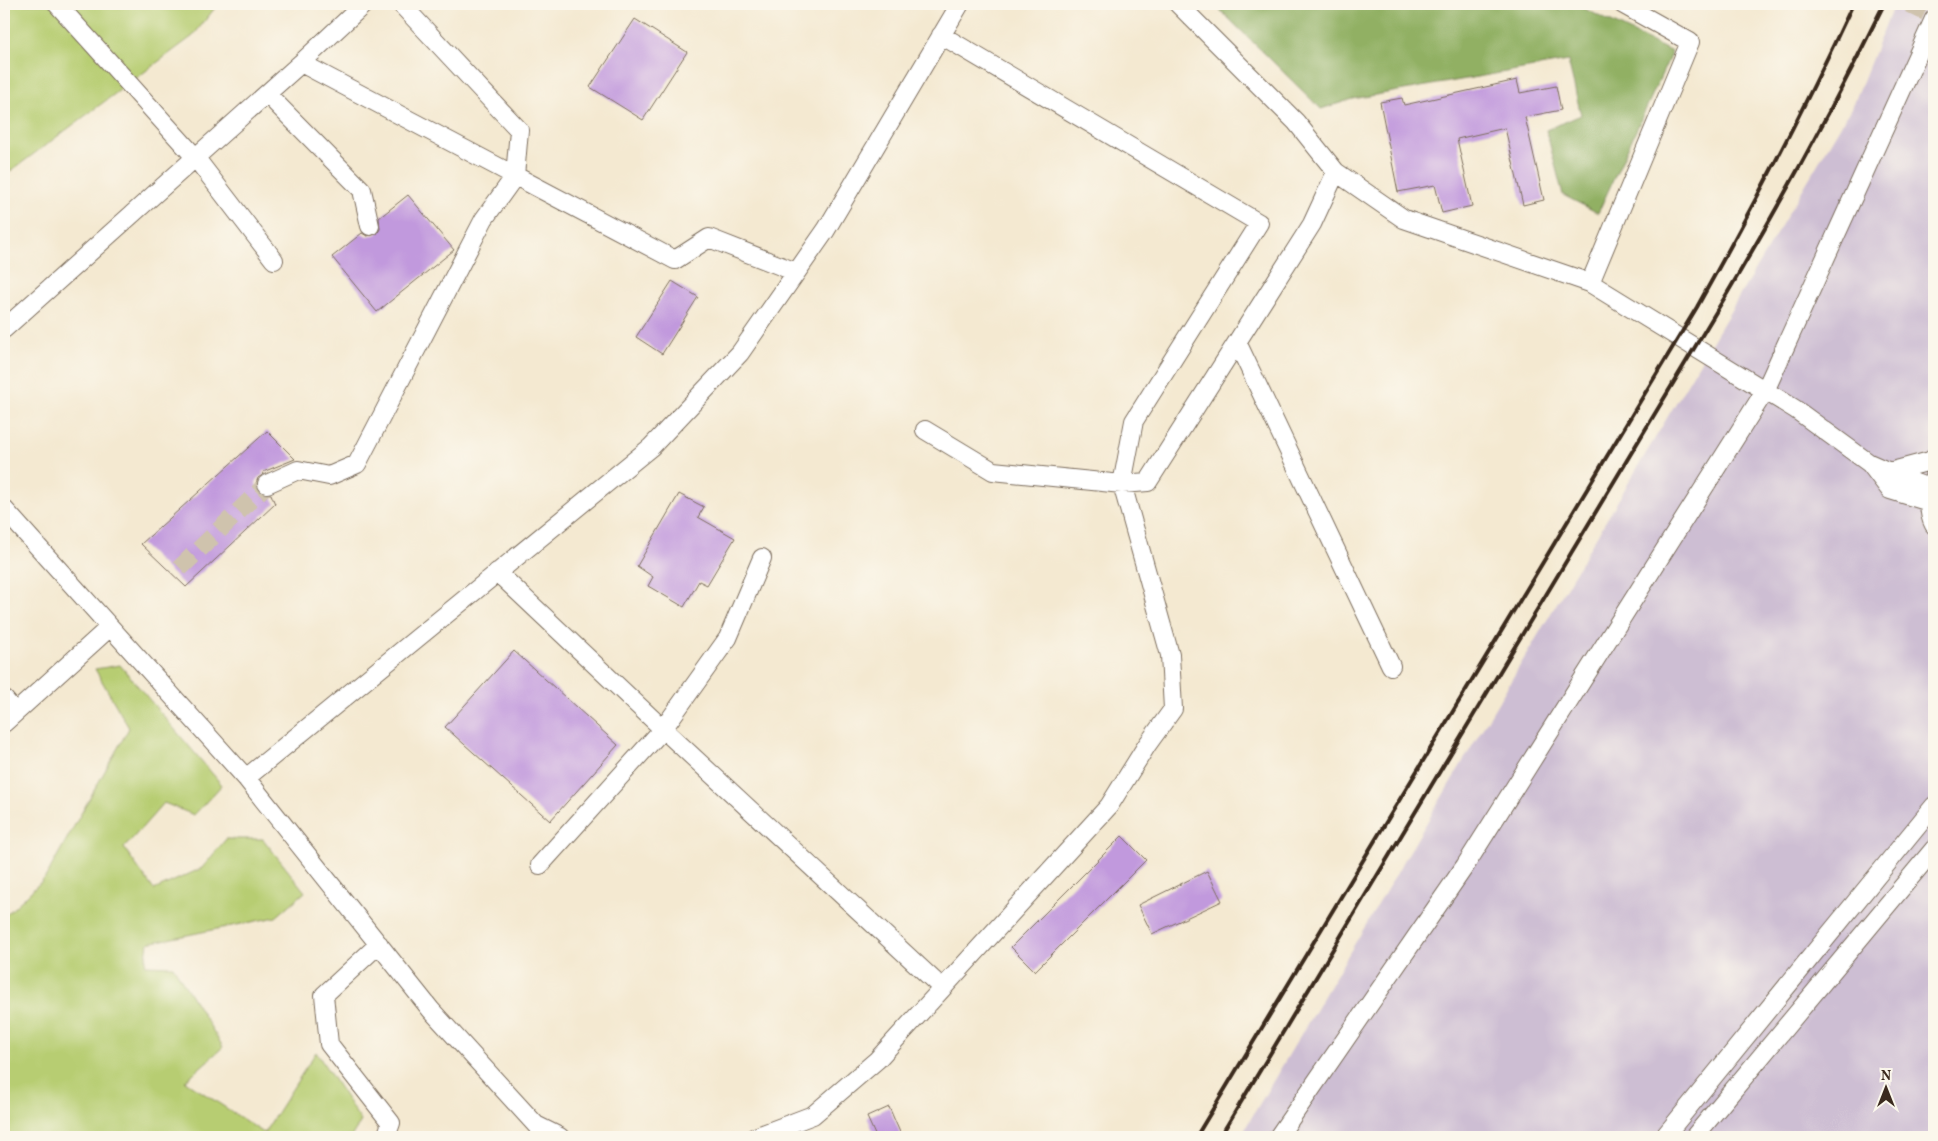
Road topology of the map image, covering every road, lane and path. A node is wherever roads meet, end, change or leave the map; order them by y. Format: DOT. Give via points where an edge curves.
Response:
graph roads {
  1 [pos="57,4"];
  2 [pos="364,4"];
  3 [pos="401,4"];
  4 [pos="960,4"];
  5 [pos="1178,4"];
  6 [pos="1622,4"];
  7 [pos="1934,18"];
  8 [pos="942,35"];
  9 [pos="301,63"];
  10 [pos="267,94"];
  11 [pos="195,157"];
  12 [pos="1336,172"];
  13 [pos="515,176"];
  14 [pos="370,226"];
  15 [pos="274,260"];
  16 [pos="796,272"];
  17 [pos="1590,283"];
  18 [pos="4,329"];
  19 [pos="1237,342"];
  20 [pos="1765,391"];
  21 [pos="924,430"];
  22 [pos="1934,458"];
  23 [pos="1869,463"];
  24 [pos="1889,472"];
  25 [pos="267,484"];
  26 [pos="1122,484"];
  27 [pos="1932,491"];
  28 [pos="4,509"];
  29 [pos="1934,525"];
  30 [pos="762,558"];
  31 [pos="498,572"];
  32 [pos="110,627"];
  33 [pos="1391,666"];
  34 [pos="8,711"];
  35 [pos="663,729"];
  36 [pos="246,778"];
  37 [pos="1934,806"];
  38 [pos="1934,849"];
  39 [pos="540,866"];
  40 [pos="378,944"];
  41 [pos="942,988"];
  42 [pos="532,1131"];
  43 [pos="386,1137"];
  44 [pos="560,1137"];
  45 [pos="755,1137"];
  46 [pos="1278,1137"];
  47 [pos="1664,1137"];
  48 [pos="1694,1137"];
  1 -- 11 [label="street"];
  2 -- 9 [label="street"];
  3 -- 13 [label="street" via="519,130"];
  4 -- 8 [label="street"];
  5 -- 12 [label="street" via="1296,122"];
  6 -- 17 [label="street" via="1690,42"];
  7 -- 20 [label="street"];
  8 -- 16 [label="street" via="826,230"];
  8 -- 26 [label="street" via="1259,223 1134,422"];
  9 -- 10 [label="street"];
  9 -- 13 [label="street"];
  10 -- 11 [label="street"];
  10 -- 14 [label="street" via="362,190"];
  11 -- 15 [label="street"];
  11 -- 18 [label="street"];
  12 -- 17 [label="street" via="1404,219"];
  12 -- 19 [label="street" via="1312,224"];
  13 -- 16 [label="street" via="675,260 709,238"];
  13 -- 25 [label="street" via="484,218 357,464 329,476 298,470"];
  16 -- 31 [label="street" via="740,353 651,447"];
  17 -- 20 [label="street"];
  19 -- 26 [label="street" via="1148,482"];
  19 -- 33 [label="street"];
  20 -- 23 [label="street"];
  20 -- 46 [label="street" via="1464,866"];
  21 -- 26 [label="street" via="993,470"];
  22 -- 24 [label="street"];
  23 -- 24 [label="street"];
  23 -- 27 [label="street" via="1890,490"];
  24 -- 27 [label="street"];
  26 -- 41 [label="street" via="1170,655 1173,709 1110,806"];
  27 -- 29 [label="street" via="1929,515"];
  28 -- 32 [label="street"];
  30 -- 35 [label="street" via="728,638"];
  31 -- 35 [label="street"];
  31 -- 36 [label="street"];
  32 -- 34 [label="street"];
  32 -- 36 [label="street"];
  35 -- 39 [label="street"];
  35 -- 41 [label="street"];
  36 -- 40 [label="street"];
  37 -- 47 [label="street"];
  38 -- 48 [label="street"];
  40 -- 42 [label="street"];
  40 -- 43 [label="street" via="324,995 329,1044 392,1123"];
  41 -- 45 [label="street" via="877,1060 813,1115"];
  42 -- 44 [label="street"];
}
